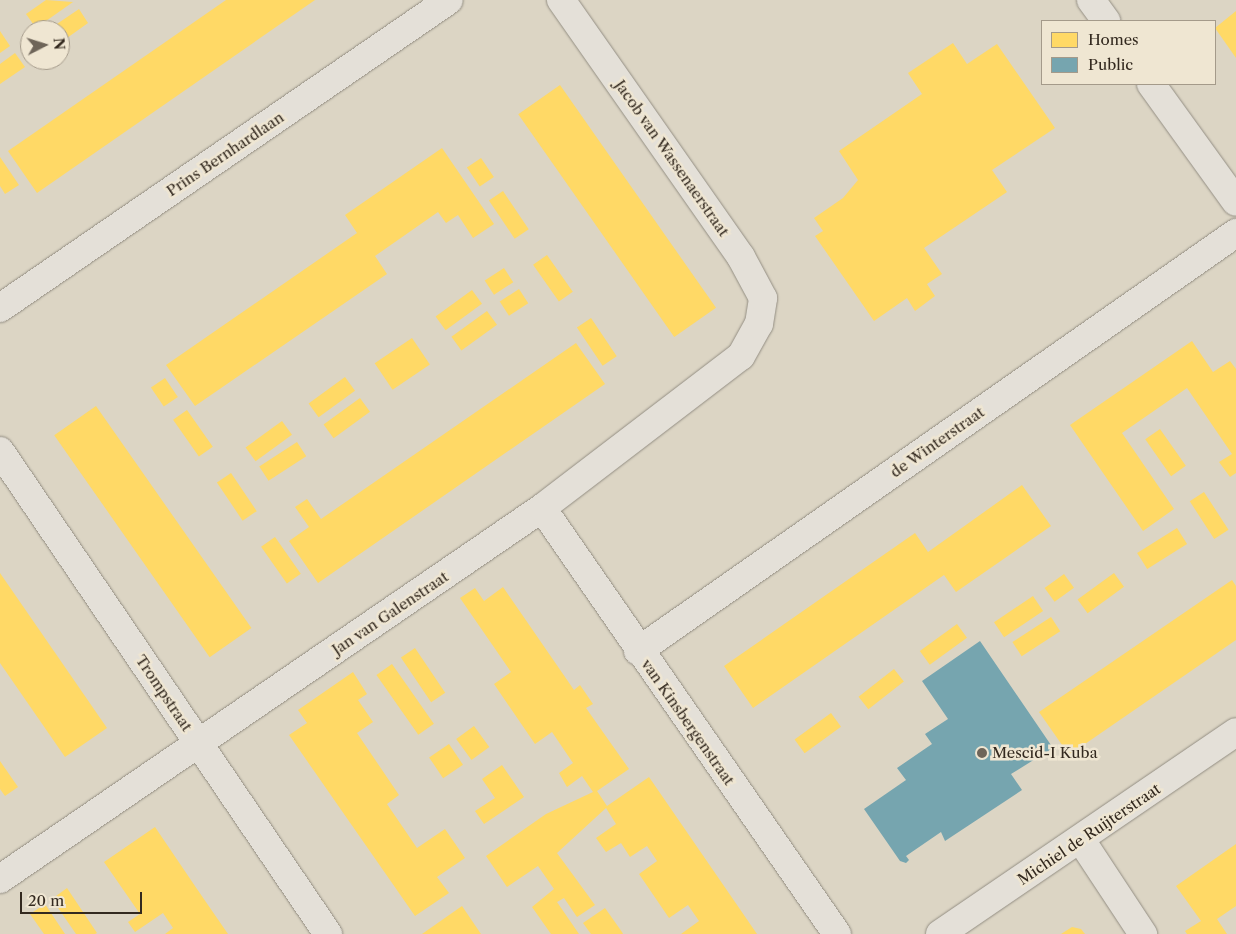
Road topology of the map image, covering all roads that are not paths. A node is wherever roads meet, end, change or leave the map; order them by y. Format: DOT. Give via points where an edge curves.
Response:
graph roads {
  1 [pos="449,0"];
  2 [pos="561,0"];
  3 [pos="1091,0"];
  4 [pos="1105,20"];
  5 [pos="1152,85"];
  6 [pos="1236,202"];
  7 [pos="1236,233"];
  8 [pos="0,308"];
  9 [pos="759,324"];
  10 [pos="0,451"];
  11 [pos="542,508"];
  12 [pos="638,651"];
  13 [pos="1236,732"];
  14 [pos="199,744"];
  15 [pos="1081,840"];
  16 [pos="0,879"];
  17 [pos="328,934"];
  18 [pos="837,934"];
  19 [pos="940,934"];
  20 [pos="1144,934"];
  1 -- 8 [label="street, Prins Bernhardlaan"];
  2 -- 9 [label="street, Jacob van Wassenaerstraat" via="741,257 763,298"];
  3 -- 4 [label="street"];
  5 -- 6 [label="street"];
  7 -- 12 [label="street, de Winterstraat"];
  9 -- 11 [label="street, Jan van Galenstraat" via="741,356"];
  10 -- 14 [label="street, Trompstraat"];
  11 -- 12 [label="street, van Kinsbergenstraat"];
  11 -- 14 [label="street, Jan van Galenstraat"];
  12 -- 18 [label="street, van Kinsbergenstraat"];
  13 -- 15 [label="street, Michiel de Ruijterstraat"];
  14 -- 16 [label="street, Jan van Galenstraat"];
  14 -- 17 [label="street, Trompstraat"];
  15 -- 19 [label="street, Michiel de Ruijterstraat"];
  15 -- 20 [label="street"];
}
